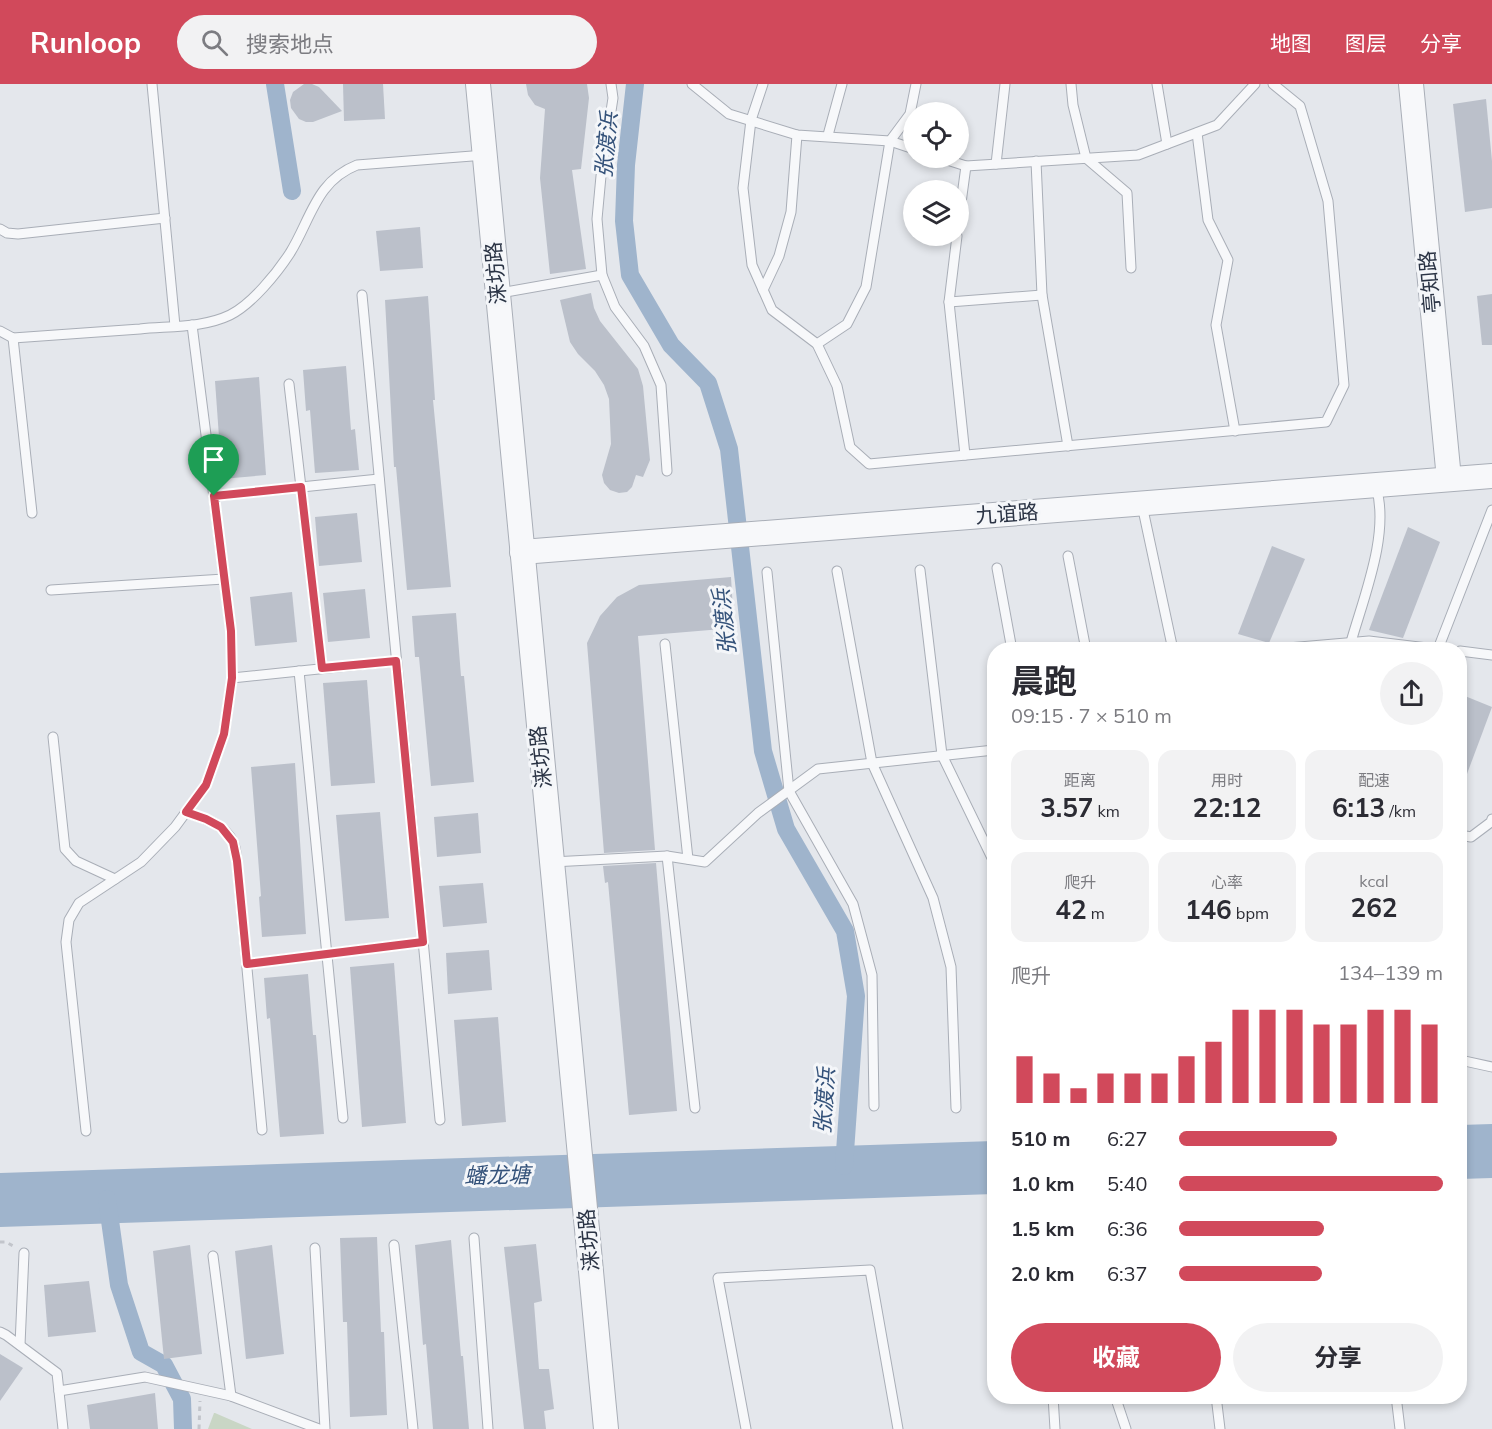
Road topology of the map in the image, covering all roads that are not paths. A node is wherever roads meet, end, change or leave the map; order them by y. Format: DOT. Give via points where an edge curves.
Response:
graph roads {
  1 [pos="153,84"];
  2 [pos="478,84"];
  3 [pos="611,84"];
  4 [pos="692,84"];
  5 [pos="763,84"];
  6 [pos="842,84"];
  7 [pos="916,84"];
  8 [pos="1005,84"];
  9 [pos="1071,84"];
  10 [pos="1157,84"];
  11 [pos="1255,84"];
  12 [pos="1273,84"];
  13 [pos="1411,84"];
  14 [pos="751,120"];
  15 [pos="1197,133"];
  16 [pos="797,135"];
  17 [pos="828,135"];
  18 [pos="890,141"];
  19 [pos="1167,144"];
  20 [pos="903,145"];
  21 [pos="485,155"];
  22 [pos="1086,158"];
  23 [pos="1036,161"];
  24 [pos="996,164"];
  25 [pos="969,166"];
  26 [pos="165,218"];
  27 [pos="0,229"];
  28 [pos="956,246"];
  29 [pos="1131,268"];
  30 [pos="602,275"];
  31 [pos="763,290"];
  32 [pos="498,294"];
  33 [pos="362,295"];
  34 [pos="1042,295"];
  35 [pos="949,302"];
  36 [pos="192,325"];
  37 [pos="175,326"];
  38 [pos="0,331"];
  39 [pos="13,338"];
  40 [pos="817,344"];
  41 [pos="289,384"];
  42 [pos="1235,431"];
  43 [pos="1068,446"];
  44 [pos="965,455"];
  45 [pos="667,471"];
  46 [pos="1492,476"];
  47 [pos="379,479"];
  48 [pos="1449,479"];
  49 [pos="1375,485"];
  50 [pos="301,487"];
  51 [pos="214,496"];
  52 [pos="1141,503"];
  53 [pos="1492,510"];
  54 [pos="32,513"];
  55 [pos="522,552"];
  56 [pos="1068,556"];
  57 [pos="997,568"];
  58 [pos="920,570"];
  59 [pos="837,571"];
  60 [pos="767,572"];
  61 [pos="224,579"];
  62 [pos="51,590"];
  63 [pos="1011,642"];
  64 [pos="1084,642"];
  65 [pos="1171,642"];
  66 [pos="1352,642"];
  67 [pos="1375,642"];
  68 [pos="1441,642"];
  69 [pos="665,644"];
  70 [pos="1467,652"];
  71 [pos="1492,655"];
  72 [pos="396,661"];
  73 [pos="322,668"];
  74 [pos="299,671"];
  75 [pos="232,678"];
  76 [pos="53,737"];
  77 [pos="987,751"];
  78 [pos="942,755"];
  79 [pos="872,763"];
  80 [pos="789,790"];
  81 [pos="186,812"];
  82 [pos="1492,819"];
  83 [pos="1467,836"];
  84 [pos="987,848"];
  85 [pos="667,856"];
  86 [pos="688,859"];
  87 [pos="552,862"];
  88 [pos="115,879"];
  89 [pos="423,942"];
  90 [pos="327,954"];
  91 [pos="247,964"];
  92 [pos="1467,1062"];
  93 [pos="1492,1067"];
  94 [pos="874,1106"];
  95 [pos="695,1107"];
  96 [pos="956,1108"];
  97 [pos="343,1118"];
  98 [pos="440,1120"];
  99 [pos="262,1130"];
  100 [pos="86,1131"];
  101 [pos="474,1238"];
  102 [pos="394,1245"];
  103 [pos="315,1248"];
  104 [pos="24,1253"];
  105 [pos="213,1256"];
  106 [pos="0,1332"];
  107 [pos="20,1345"];
  108 [pos="59,1391"];
  109 [pos="231,1396"];
  110 [pos="1053,1404"];
  111 [pos="1118,1404"];
  112 [pos="1217,1404"];
  113 [pos="1397,1404"];
  114 [pos="63,1429"];
  115 [pos="319,1429"];
  116 [pos="325,1429"];
  117 [pos="413,1429"];
  118 [pos="488,1429"];
  119 [pos="606,1429"];
  120 [pos="746,1429"];
  121 [pos="898,1429"];
  122 [pos="1055,1429"];
  123 [pos="1126,1429"];
  124 [pos="1221,1429"];
  125 [pos="1400,1429"];
  1 -- 26 [label="lane"];
  2 -- 21 [label="street, 涞坊路"];
  3 -- 30 [label="lane" via="597,219"];
  4 -- 14 [label="lane" via="729,114"];
  5 -- 14 [label="lane"];
  6 -- 17 [label="lane"];
  7 -- 18 [label="lane" via="910,114"];
  8 -- 24 [label="lane"];
  9 -- 22 [label="lane"];
  10 -- 19 [label="lane"];
  11 -- 15 [label="lane" via="1217,125"];
  12 -- 42 [label="lane" via="1300,106 1328,201 1344,385 1326,422"];
  13 -- 48 [label="street, 亭知路"];
  14 -- 16 [label="lane"];
  14 -- 31 [label="lane" via="742,188 752,265"];
  15 -- 19 [label="lane"];
  15 -- 42 [label="lane" via="1208,220 1228,260 1216,324"];
  16 -- 17 [label="lane"];
  16 -- 31 [label="lane" via="791,212 779,256"];
  17 -- 18 [label="lane"];
  18 -- 20 [label="lane"];
  18 -- 40 [label="lane" via="866,287 847,324"];
  19 -- 22 [label="lane" via="1138,155"];
  21 -- 32 [label="street, 涞坊路"];
  21 -- 36 [label="lane" via="357,165 343,170 321,192 289,255 254,297 231,314"];
  22 -- 23 [label="lane"];
  22 -- 29 [label="lane" via="1127,193"];
  23 -- 24 [label="lane"];
  23 -- 34 [label="lane"];
  24 -- 25 [label="lane"];
  26 -- 27 [label="lane" via="18,234"];
  26 -- 37 [label="lane"];
  28 -- 35 [label="lane"];
  30 -- 32 [label="lane"];
  30 -- 45 [label="lane" via="615,307 644,346 662,385"];
  31 -- 40 [label="lane" via="772,310"];
  32 -- 55 [label="street, 涞坊路"];
  33 -- 47 [label="lane"];
  34 -- 35 [label="lane"];
  34 -- 43 [label="lane"];
  35 -- 44 [label="lane"];
  36 -- 37 [label="lane"];
  36 -- 51 [label="lane"];
  37 -- 39 [label="lane"];
  38 -- 39 [label="lane"];
  39 -- 54 [label="lane"];
  40 -- 44 [label="lane" via="837,386 850,447 869,464"];
  41 -- 50 [label="lane"];
  42 -- 43 [label="lane"];
  43 -- 44 [label="lane"];
  46 -- 48 [label="street, 九谊路"];
  47 -- 50 [label="lane"];
  47 -- 72 [label="lane"];
  48 -- 49 [label="street, 九谊路"];
  49 -- 52 [label="street, 九谊路"];
  49 -- 66 [label="lane" via="1381,518"];
  50 -- 51 [label="lane"];
  50 -- 73 [label="lane"];
  51 -- 61 [label="lane"];
  52 -- 55 [label="street, 九谊路"];
  52 -- 65 [label="lane"];
  53 -- 68 [label="lane"];
  55 -- 87 [label="street, 涞坊路"];
  56 -- 64 [label="lane"];
  57 -- 63 [label="lane"];
  58 -- 78 [label="lane"];
  59 -- 79 [label="lane"];
  60 -- 80 [label="lane"];
  61 -- 62 [label="lane"];
  61 -- 75 [label="lane"];
  66 -- 67 [label="lane"];
  69 -- 86 [label="lane"];
  70 -- 71 [label="lane"];
  72 -- 73 [label="lane"];
  72 -- 89 [label="lane"];
  73 -- 74 [label="lane"];
  74 -- 75 [label="lane"];
  74 -- 90 [label="lane"];
  75 -- 81 [label="lane" via="224,734 206,785"];
  76 -- 88 [label="lane" via="65,849 76,861"];
  77 -- 78 [label="lane"];
  78 -- 79 [label="lane"];
  78 -- 84 [label="lane"];
  79 -- 80 [label="lane" via="818,769"];
  79 -- 96 [label="lane" via="933,898 951,966"];
  80 -- 86 [label="lane" via="705,862"];
  80 -- 94 [label="lane" via="853,904 872,975"];
  81 -- 88 [label="lane" via="141,862"];
  81 -- 91 [label="lane" via="221,827 233,842"];
  82 -- 83 [label="lane"];
  85 -- 86 [label="lane"];
  85 -- 87 [label="lane"];
  85 -- 95 [label="lane"];
  87 -- 119 [label="street, 涞坊路"];
  88 -- 100 [label="lane" via="79,903 69,920 66,942"];
  89 -- 90 [label="lane"];
  89 -- 98 [label="lane"];
  90 -- 91 [label="lane"];
  90 -- 97 [label="lane"];
  91 -- 99 [label="lane"];
  92 -- 93 [label="lane"];
  101 -- 118 [label="lane"];
  102 -- 117 [label="lane"];
  103 -- 116 [label="lane"];
  104 -- 107 [label="lane"];
  105 -- 109 [label="lane"];
  106 -- 107 [label="lane"];
  107 -- 108 [label="lane" via="57,1373"];
  108 -- 109 [label="lane" via="145,1377"];
  108 -- 114 [label="lane"];
  109 -- 115 [label="lane"];
  110 -- 122 [label="lane"];
  111 -- 123 [label="lane"];
  112 -- 124 [label="lane"];
  113 -- 125 [label="lane"];
  120 -- 121 [label="lane" via="718,1278 870,1270"];
}
